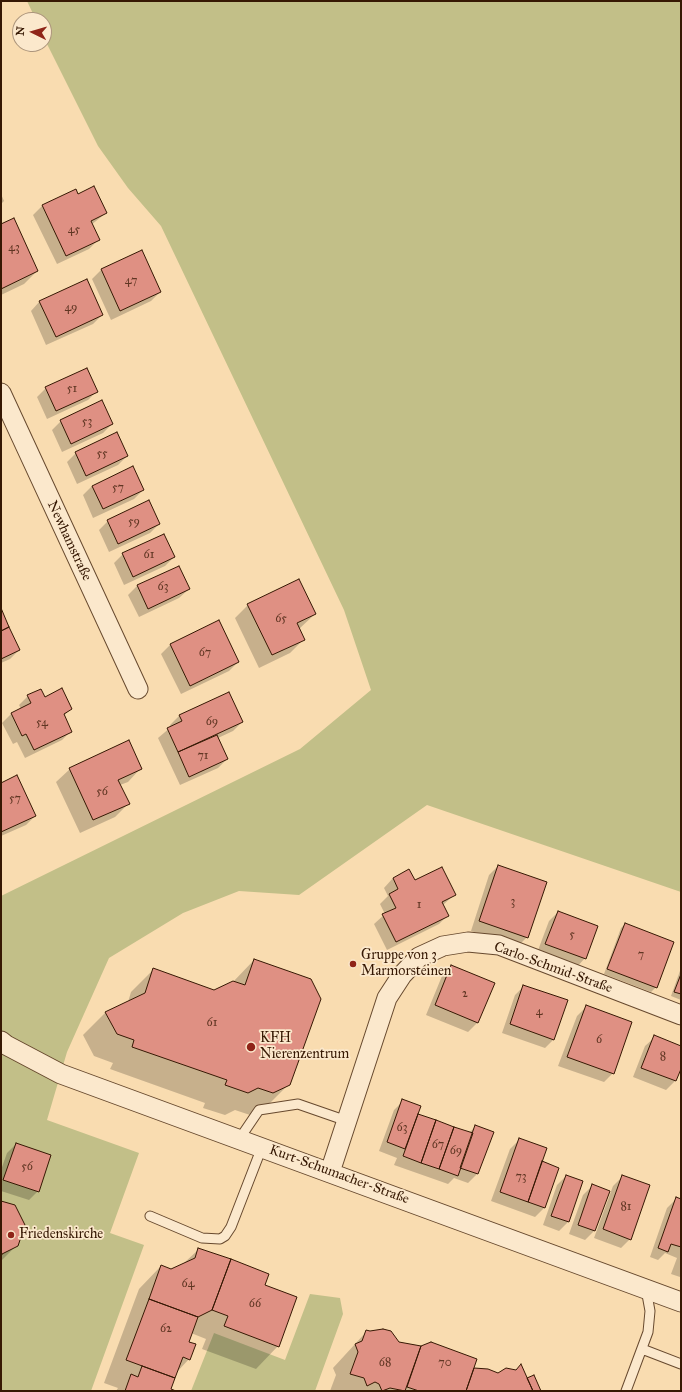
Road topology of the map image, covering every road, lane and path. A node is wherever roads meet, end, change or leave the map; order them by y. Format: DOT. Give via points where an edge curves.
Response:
graph roads {
  1 [pos="1,393"];
  2 [pos="138,689"];
  3 [pos="681,1015"];
  4 [pos="1,1041"];
  5 [pos="347,1121"];
  6 [pos="240,1138"];
  7 [pos="262,1147"];
  8 [pos="330,1172"];
  9 [pos="150,1216"];
  10 [pos="646,1289"];
  11 [pos="681,1302"];
  12 [pos="642,1349"];
  13 [pos="681,1364"];
  14 [pos="626,1391"];
  1 -- 2 [label="street, Newhamstraße"];
  3 -- 5 [label="street, Carlo-Schmid-Straße" via="499,945 468,942 443,946 419,957 402,975 387,998"];
  4 -- 6 [label="street, Kurt-Schumacher-Straße" via="61,1074"];
  5 -- 6 [label="lane" via="298,1104 259,1110"];
  5 -- 8 [label="street, Carlo-Schmid-Straße"];
  6 -- 7 [label="street, Kurt-Schumacher-Straße"];
  7 -- 8 [label="street, Kurt-Schumacher-Straße"];
  7 -- 9 [label="lane" via="231,1227 225,1236 220,1239 202,1238"];
  8 -- 10 [label="street, Kurt-Schumacher-Straße"];
  10 -- 11 [label="street, Kurt-Schumacher-Straße"];
  10 -- 12 [label="lane" via="650,1311 648,1332"];
  12 -- 13 [label="lane"];
  12 -- 14 [label="lane"];
}
